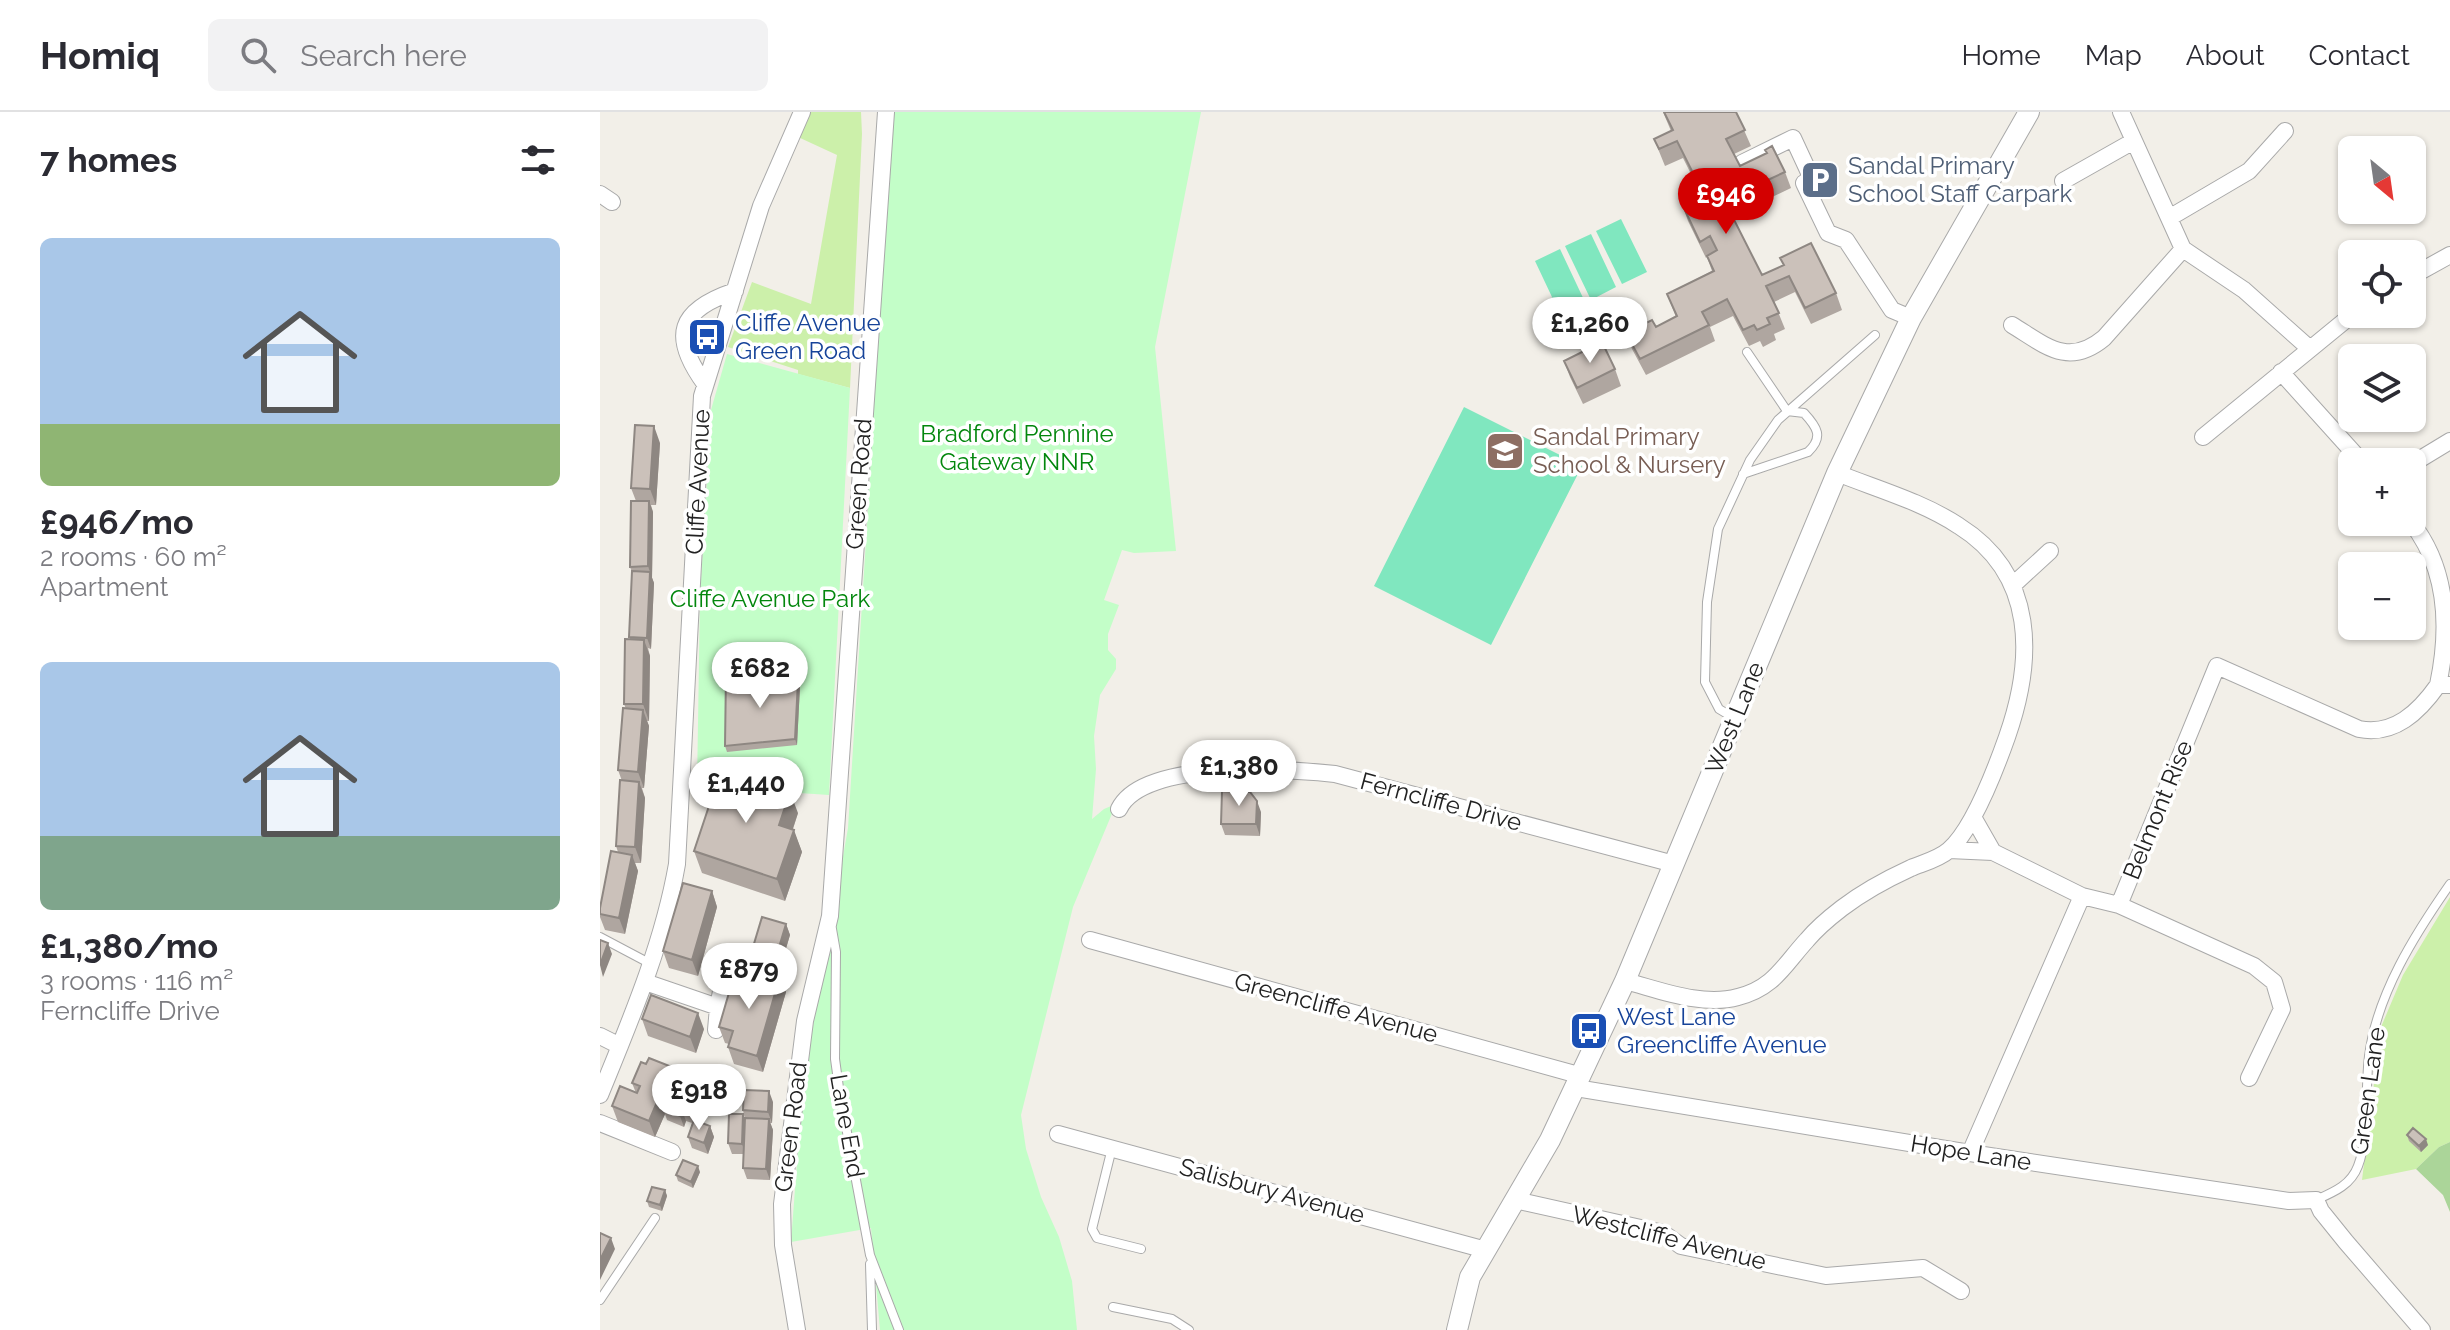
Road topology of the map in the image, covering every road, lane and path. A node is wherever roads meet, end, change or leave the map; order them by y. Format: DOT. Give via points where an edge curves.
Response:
graph roads {
  1 [pos="802,112"];
  2 [pos="886,112"];
  3 [pos="2029,112"];
  4 [pos="2121,112"];
  5 [pos="2285,131"];
  6 [pos="2132,142"];
  7 [pos="1742,163"];
  8 [pos="2063,181"];
  9 [pos="2169,218"];
  10 [pos="2183,249"];
  11 [pos="2450,255"];
  12 [pos="2426,268"];
  13 [pos="735,291"];
  14 [pos="1911,318"];
  15 [pos="2012,325"];
  16 [pos="2338,326"];
  17 [pos="1875,335"];
  18 [pos="2309,348"];
  19 [pos="1747,352"];
  20 [pos="2281,372"];
  21 [pos="705,384"];
  22 [pos="1787,411"];
  23 [pos="2203,437"];
  24 [pos="2450,441"];
  25 [pos="2349,448"];
  26 [pos="2426,456"];
  27 [pos="1837,473"];
  28 [pos="1743,474"];
  29 [pos="2420,536"];
  30 [pos="2050,551"];
  31 [pos="2013,585"];
  32 [pos="2444,685"];
  33 [pos="1734,719"];
  34 [pos="1119,809"];
  35 [pos="1973,817"];
  36 [pos="1949,850"];
  37 [pos="1993,852"];
  38 [pos="1674,864"];
  39 [pos="2450,884"];
  40 [pos="2082,896"];
  41 [pos="2119,905"];
  42 [pos="830,916"];
  43 [pos="600,937"];
  44 [pos="1090,940"];
  45 [pos="651,964"];
  46 [pos="723,981"];
  47 [pos="1625,981"];
  48 [pos="645,982"];
  49 [pos="718,1007"];
  50 [pos="716,1030"];
  51 [pos="600,1036"];
  52 [pos="620,1046"];
  53 [pos="2249,1078"];
  54 [pos="1579,1082"];
  55 [pos="600,1095"];
  56 [pos="600,1123"];
  57 [pos="1058,1134"];
  58 [pos="1112,1147"];
  59 [pos="672,1152"];
  60 [pos="1970,1153"];
  61 [pos="1515,1200"];
  62 [pos="2316,1200"];
  63 [pos="655,1218"];
  64 [pos="1141,1249"];
  65 [pos="1486,1250"];
  66 [pos="870,1255"];
  67 [pos="1961,1291"];
  68 [pos="600,1300"];
  69 [pos="1113,1307"];
  70 [pos="797,1330"];
  71 [pos="872,1330"];
  72 [pos="899,1330"];
  73 [pos="1189,1330"];
  74 [pos="1457,1330"];
  75 [pos="2422,1330"];
  1 -- 13 [label="street, Cliffe Avenue" via="761,206"];
  2 -- 42 [label="street, Green Road"];
  3 -- 14 [label="street, West Lane"];
  4 -- 6 [label="street"];
  5 -- 9 [label="street" via="2249,171"];
  6 -- 8 [label="street"];
  6 -- 9 [label="street"];
  7 -- 14 [label="street" via="1793,138 1812,179 1804,183 1828,233 1846,240 1892,310"];
  9 -- 10 [label="street"];
  10 -- 15 [label="street" via="2092,348 2065,353"];
  10 -- 18 [label="street" via="2244,290"];
  11 -- 12 [label="street"];
  13 -- 21 [label="street, Cliffe Avenue"];
  13 -- 21 [label="street" via="701,304 689,317 683,339"];
  14 -- 27 [label="street, West Lane"];
  16 -- 18 [label="street"];
  17 -- 22 [label="lane"];
  18 -- 20 [label="street"];
  19 -- 22 [label="lane"];
  20 -- 23 [label="street"];
  20 -- 25 [label="street"];
  21 -- 45 [label="street, Cliffe Avenue" via="677,864"];
  22 -- 28 [label="lane"];
  22 -- 28 [label="lane" via="1804,413 1815,425 1816,444 1799,457"];
  24 -- 26 [label="street"];
  27 -- 31 [label="street" via="1960,526 1996,560"];
  27 -- 33 [label="street, West Lane"];
  28 -- 33 [label="lane" via="1718,529 1707,602 1705,682 1719,709"];
  29 -- 32 [label="street" via="2436,563 2444,597"];
  30 -- 31 [label="street"];
  31 -- 35 [label="street" via="2025,635 2021,690 2002,752"];
  32 -- 41 [label="street, Belmont Rise" via="2409,718 2371,732 2217,666"];
  33 -- 38 [label="street, West Lane"];
  34 -- 38 [label="street, Ferncliffe Drive" via="1134,791 1174,778 1236,769 1335,774"];
  35 -- 36 [label="street"];
  35 -- 37 [label="street"];
  36 -- 37 [label="street"];
  36 -- 47 [label="street" via="1856,898 1821,925 1776,979 1749,993 1709,1000"];
  37 -- 40 [label="street, Belmont Rise"];
  38 -- 47 [label="street, West Lane"];
  39 -- 62 [label="lane, Green Lane" via="2405,957 2377,1019 2357,1168 2345,1185"];
  40 -- 41 [label="street, Belmont Rise"];
  40 -- 60 [label="street"];
  41 -- 53 [label="street" via="2254,966 2274,982 2282,1009"];
  42 -- 66 [label="lane, Lane End" via="836,952 835,1059"];
  42 -- 70 [label="street, Green Road" via="803,1038 782,1204"];
  43 -- 45 [label="lane"];
  44 -- 54 [label="street, Greencliffe Avenue"];
  45 -- 48 [label="street, Cliffe Avenue"];
  46 -- 49 [label="street"];
  47 -- 54 [label="street, West Lane"];
  48 -- 49 [label="street"];
  48 -- 52 [label="street, Cliffe Avenue"];
  49 -- 50 [label="street"];
  51 -- 52 [label="street"];
  52 -- 55 [label="street, Cliffe Avenue"];
  54 -- 60 [label="street, Hope Lane"];
  54 -- 61 [label="street, West Lane"];
  56 -- 59 [label="street"];
  57 -- 58 [label="street, Salisbury Avenue"];
  58 -- 64 [label="lane" via="1092,1229 1097,1238"];
  58 -- 65 [label="street, Salisbury Avenue"];
  60 -- 62 [label="street, Hope Lane" via="2289,1201"];
  61 -- 65 [label="street, West Lane"];
  61 -- 67 [label="street, Westcliffe Avenue" via="1663,1233 1681,1246 1826,1276 1923,1268"];
  62 -- 75 [label="street"];
  63 -- 68 [label="lane"];
  65 -- 74 [label="street, West Lane" via="1470,1277"];
  66 -- 71 [label="lane"];
  66 -- 72 [label="lane, Lane End"];
  69 -- 73 [label="lane" via="1172,1319"];
}
